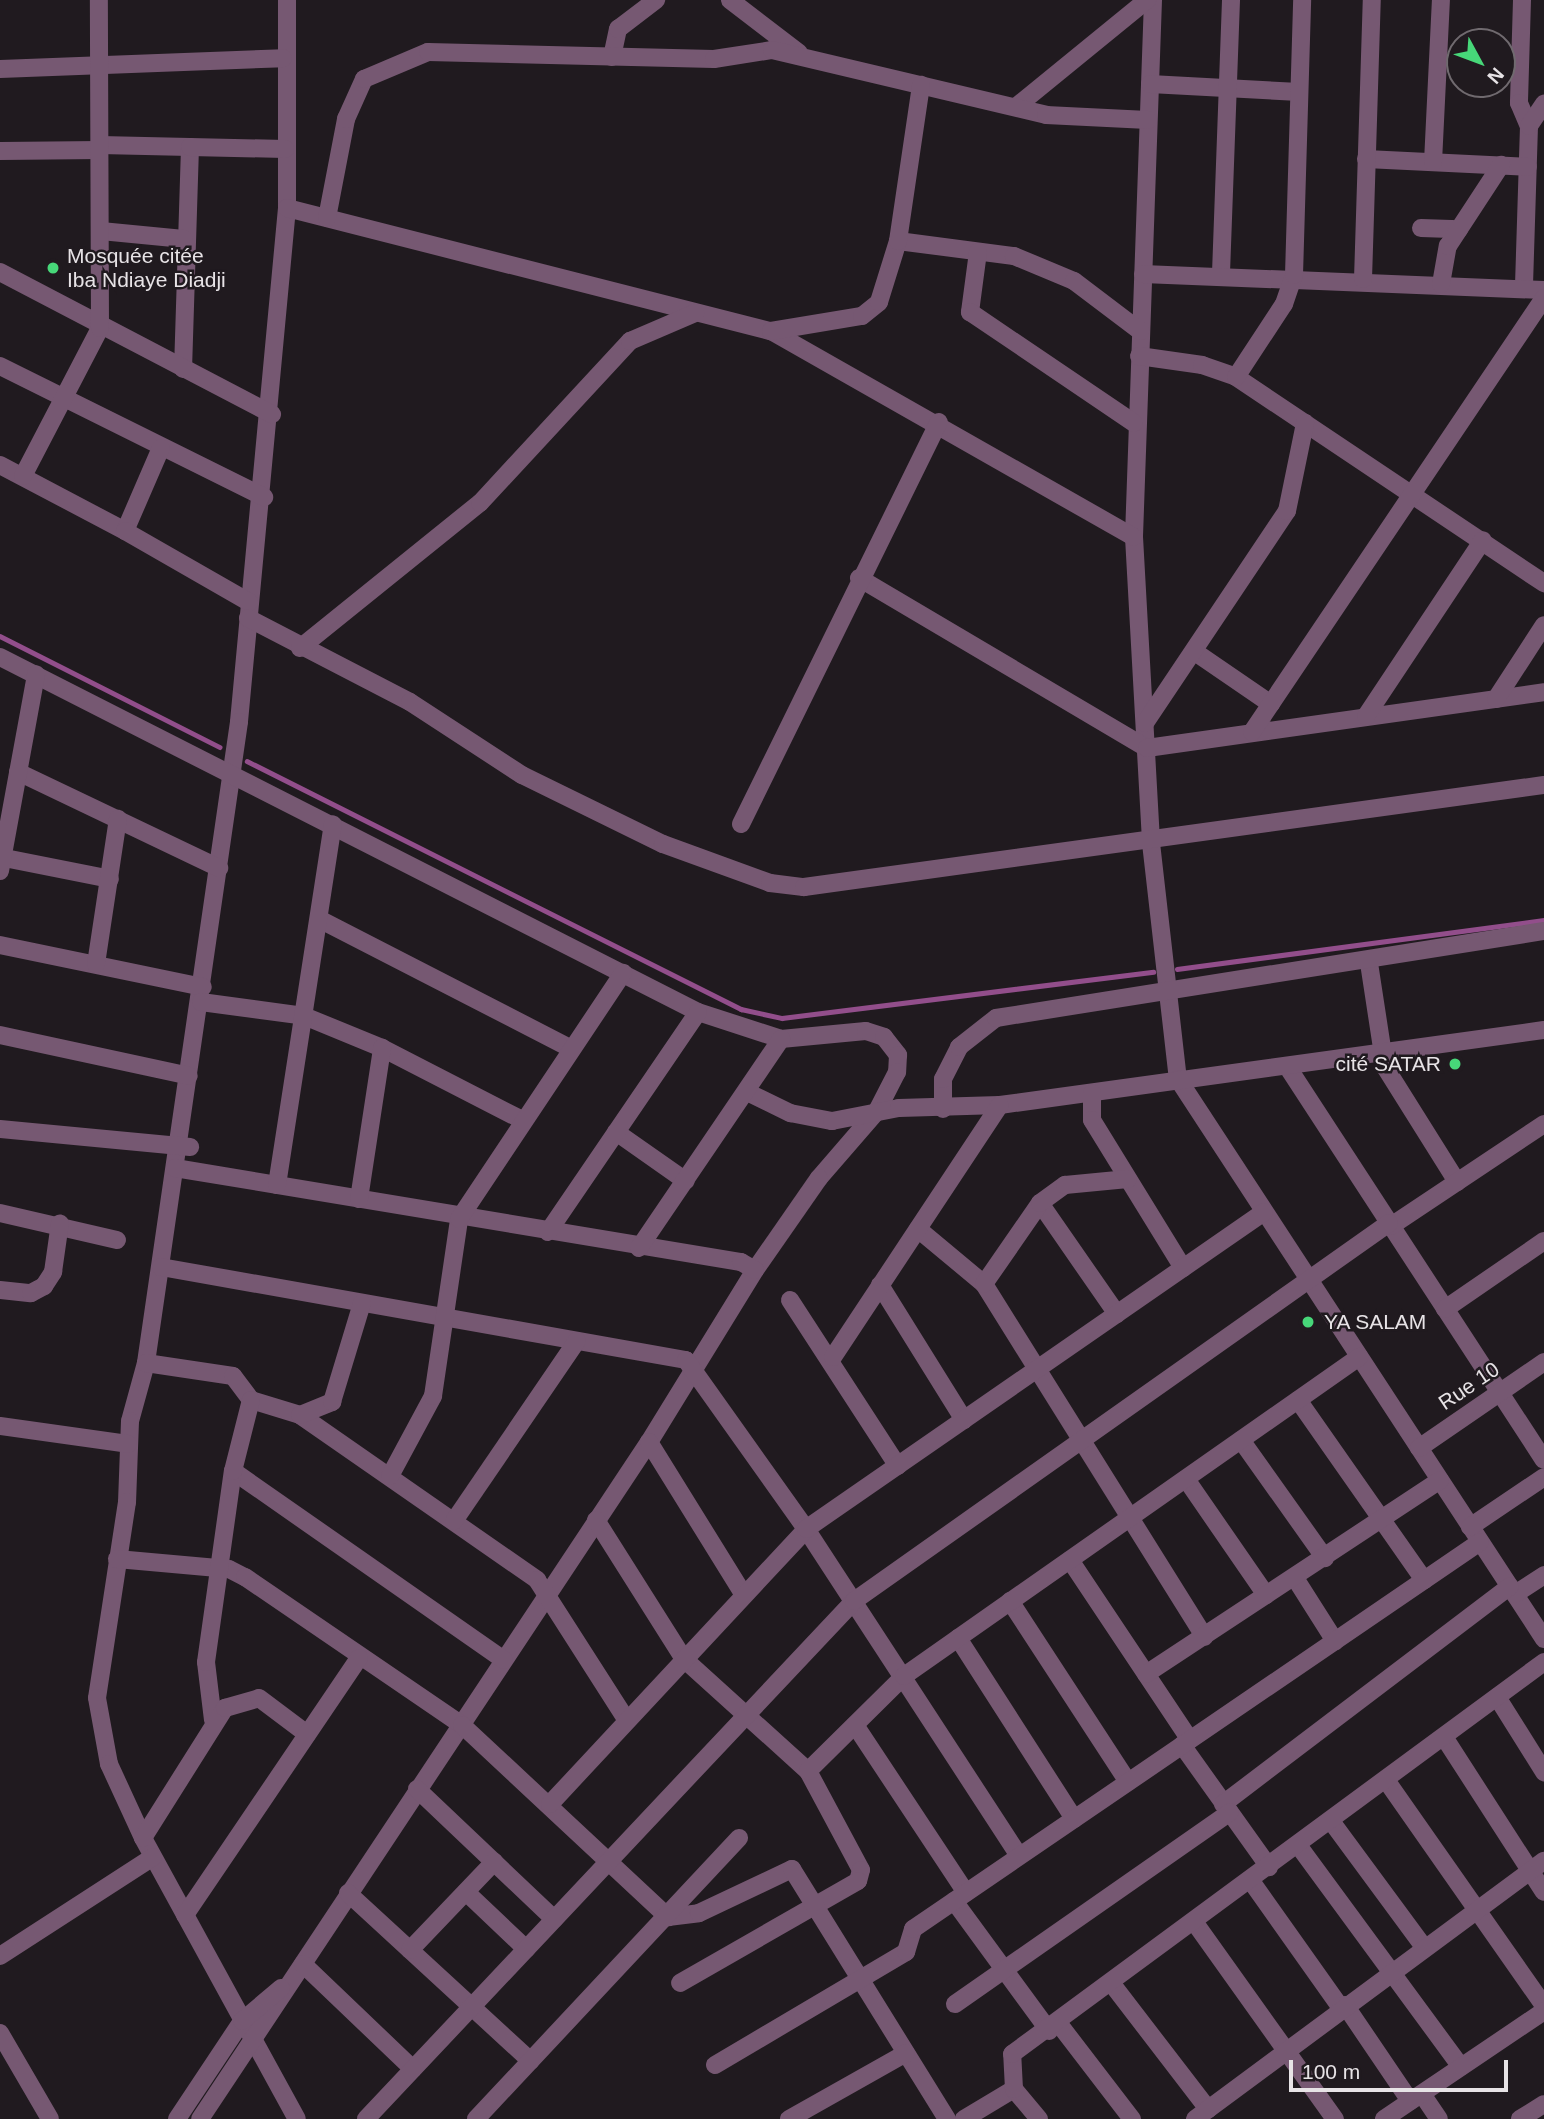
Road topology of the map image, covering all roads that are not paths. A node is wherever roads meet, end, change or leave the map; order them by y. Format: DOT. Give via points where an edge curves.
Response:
graph roads {
  1 [pos="99,0"];
  2 [pos="286,0"];
  3 [pos="656,0"];
  4 [pos="730,0"];
  5 [pos="1147,0"];
  6 [pos="1153,0"];
  7 [pos="1231,0"];
  8 [pos="1302,0"];
  9 [pos="1372,0"];
  10 [pos="1441,0"];
  11 [pos="1522,0"];
  12 [pos="801,55"];
  13 [pos="612,57"];
  14 [pos="283,58"];
  15 [pos="100,66"];
  16 [pos="0,69"];
  17 [pos="1150,84"];
  18 [pos="921,85"];
  19 [pos="1228,88"];
  20 [pos="1300,92"];
  21 [pos="1544,104"];
  22 [pos="1017,106"];
  23 [pos="1148,120"];
  24 [pos="1529,126"];
  25 [pos="190,147"];
  26 [pos="100,148"];
  27 [pos="285,149"];
  28 [pos="0,151"];
  29 [pos="1366,159"];
  30 [pos="1433,162"];
  31 [pos="1501,166"];
  32 [pos="1528,167"];
  33 [pos="287,208"];
  34 [pos="327,218"];
  35 [pos="1421,228"];
  36 [pos="1459,229"];
  37 [pos="101,231"];
  38 [pos="184,239"];
  39 [pos="898,241"];
  40 [pos="978,252"];
  41 [pos="0,272"];
  42 [pos="1221,273"];
  43 [pos="1143,274"];
  44 [pos="1294,275"];
  45 [pos="1363,279"];
  46 [pos="1441,284"];
  47 [pos="1524,289"];
  48 [pos="1544,290"];
  49 [pos="1544,298"];
  50 [pos="651,303"];
  51 [pos="695,313"];
  52 [pos="100,328"];
  53 [pos="771,331"];
  54 [pos="1140,331"];
  55 [pos="639,335"];
  56 [pos="1139,356"];
  57 [pos="0,366"];
  58 [pos="183,369"];
  59 [pos="1236,377"];
  60 [pos="63,398"];
  61 [pos="272,414"];
  62 [pos="939,422"];
  63 [pos="1134,423"];
  64 [pos="1305,423"];
  65 [pos="161,448"];
  66 [pos="0,465"];
  67 [pos="23,476"];
  68 [pos="1412,492"];
  69 [pos="264,496"];
  70 [pos="125,531"];
  71 [pos="1133,537"];
  72 [pos="1483,540"];
  73 [pos="859,578"];
  74 [pos="1544,583"];
  75 [pos="248,610"];
  76 [pos="1544,625"];
  77 [pos="300,648"];
  78 [pos="1195,652"];
  79 [pos="0,657"];
  80 [pos="36,674"];
  81 [pos="1544,692"];
  82 [pos="1496,699"];
  83 [pos="1271,704"];
  84 [pos="1366,716"];
  85 [pos="1145,723"];
  86 [pos="1252,732"];
  87 [pos="1147,748"];
  88 [pos="232,771"];
  89 [pos="12,776"];
  90 [pos="1544,785"];
  91 [pos="118,819"];
  92 [pos="333,824"];
  93 [pos="741,824"];
  94 [pos="1151,843"];
  95 [pos="1,862"];
  96 [pos="219,868"];
  97 [pos="110,879"];
  98 [pos="319,919"];
  99 [pos="1544,931"];
  100 [pos="0,945"];
  101 [pos="1369,963"];
  102 [pos="96,964"];
  103 [pos="623,973"];
  104 [pos="1167,991"];
  105 [pos="202,995"];
  106 [pos="698,1012"];
  107 [pos="304,1016"];
  108 [pos="1542,1033"];
  109 [pos="0,1035"];
  110 [pos="781,1039"];
  111 [pos="382,1048"];
  112 [pos="570,1048"];
  113 [pos="1383,1055"];
  114 [pos="1287,1066"];
  115 [pos="189,1076"];
  116 [pos="1178,1079"];
  117 [pos="749,1093"];
  118 [pos="1092,1093"];
  119 [pos="1000,1105"];
  120 [pos="943,1109"];
  121 [pos="877,1111"];
  122 [pos="520,1119"];
  123 [pos="1544,1124"];
  124 [pos="0,1129"];
  125 [pos="616,1132"];
  126 [pos="184,1146"];
  127 [pos="175,1168"];
  128 [pos="1128,1179"];
  129 [pos="687,1181"];
  130 [pos="1457,1182"];
  131 [pos="277,1185"];
  132 [pos="359,1199"];
  133 [pos="1040,1203"];
  134 [pos="1265,1212"];
  135 [pos="0,1213"];
  136 [pos="459,1219"];
  137 [pos="60,1223"];
  138 [pos="1390,1224"];
  139 [pos="918,1229"];
  140 [pos="548,1232"];
  141 [pos="117,1240"];
  142 [pos="1544,1241"];
  143 [pos="639,1248"];
  144 [pos="161,1267"];
  145 [pos="1183,1268"];
  146 [pos="755,1270"];
  147 [pos="1309,1280"];
  148 [pos="984,1284"];
  149 [pos="880,1285"];
  150 [pos="0,1290"];
  151 [pos="790,1300"];
  152 [pos="362,1303"];
  153 [pos="1445,1309"];
  154 [pos="1117,1314"];
  155 [pos="444,1316"];
  156 [pos="577,1341"];
  157 [pos="833,1357"];
  158 [pos="1359,1357"];
  159 [pos="1544,1362"];
  160 [pos="146,1363"];
  161 [pos="697,1369"];
  162 [pos="1037,1370"];
  163 [pos="1500,1392"];
  164 [pos="251,1400"];
  165 [pos="1298,1401"];
  166 [pos="300,1415"];
  167 [pos="964,1420"];
  168 [pos="0,1426"];
  169 [pos="1241,1440"];
  170 [pos="1082,1441"];
  171 [pos="649,1442"];
  172 [pos="128,1444"];
  173 [pos="1419,1448"];
  174 [pos="1544,1460"];
  175 [pos="898,1466"];
  176 [pos="233,1471"];
  177 [pos="390,1476"];
  178 [pos="1544,1477"];
  179 [pos="1186,1479"];
  180 [pos="1440,1480"];
  181 [pos="1130,1518"];
  182 [pos="596,1520"];
  183 [pos="454,1521"];
  184 [pos="1380,1521"];
  185 [pos="806,1529"];
  186 [pos="1475,1534"];
  187 [pos="1325,1558"];
  188 [pos="117,1559"];
  189 [pos="1070,1560"];
  190 [pos="219,1569"];
  191 [pos="1544,1576"];
  192 [pos="1294,1578"];
  193 [pos="1424,1580"];
  194 [pos="1512,1590"];
  195 [pos="744,1595"];
  196 [pos="1266,1595"];
  197 [pos="546,1597"];
  198 [pos="854,1601"];
  199 [pos="1010,1601"];
  200 [pos="958,1637"];
  201 [pos="1205,1637"];
  202 [pos="1544,1639"];
  203 [pos="1335,1641"];
  204 [pos="359,1658"];
  205 [pos="684,1659"];
  206 [pos="504,1660"];
  207 [pos="1544,1662"];
  208 [pos="1146,1674"];
  209 [pos="904,1676"];
  210 [pos="1497,1697"];
  211 [pos="745,1717"];
  212 [pos="213,1720"];
  213 [pos="627,1721"];
  214 [pos="462,1725"];
  215 [pos="855,1725"];
  216 [pos="307,1734"];
  217 [pos="1444,1737"];
  218 [pos="1186,1743"];
  219 [pos="808,1771"];
  220 [pos="1544,1772"];
  221 [pos="1386,1780"];
  222 [pos="1128,1782"];
  223 [pos="417,1789"];
  224 [pos="550,1804"];
  225 [pos="1226,1808"];
  226 [pos="1074,1819"];
  227 [pos="1331,1821"];
  228 [pos="143,1838"];
  229 [pos="739,1838"];
  230 [pos="1298,1846"];
  231 [pos="1019,1856"];
  232 [pos="153,1857"];
  233 [pos="609,1861"];
  234 [pos="494,1863"];
  235 [pos="1537,1866"];
  236 [pos="1269,1867"];
  237 [pos="1251,1881"];
  238 [pos="466,1892"];
  239 [pos="1544,1892"];
  240 [pos="348,1893"];
  241 [pos="960,1897"];
  242 [pos="1477,1906"];
  243 [pos="816,1907"];
  244 [pos="185,1914"];
  245 [pos="668,1917"];
  246 [pos="554,1919"];
  247 [pos="1195,1923"];
  248 [pos="1423,1946"];
  249 [pos="526,1949"];
  250 [pos="410,1950"];
  251 [pos="0,1956"];
  252 [pos="300,1969"];
  253 [pos="1004,1969"];
  254 [pos="1392,1970"];
  255 [pos="862,1981"];
  256 [pos="680,1983"];
  257 [pos="1112,1984"];
  258 [pos="955,2004"];
  259 [pos="471,2007"];
  260 [pos="1343,2007"];
  261 [pos="1543,2012"];
  262 [pos="242,2021"];
  263 [pos="1054,2027"];
  264 [pos="0,2033"];
  265 [pos="253,2040"];
  266 [pos="1288,2049"];
  267 [pos="906,2053"];
  268 [pos="531,2061"];
  269 [pos="715,2065"];
  270 [pos="1461,2067"];
  271 [pos="413,2069"];
  272 [pos="1014,2089"];
  273 [pos="1416,2097"];
  274 [pos="1544,2104"];
  275 [pos="1201,2114"];
  276 [pos="972,2117"];
  277 [pos="50,2119"];
  278 [pos="177,2119"];
  279 [pos="200,2119"];
  280 [pos="297,2119"];
  281 [pos="366,2119"];
  282 [pos="476,2119"];
  283 [pos="789,2119"];
  284 [pos="947,2119"];
  285 [pos="1039,2119"];
  286 [pos="1132,2119"];
  287 [pos="1335,2119"];
  288 [pos="1384,2119"];
  289 [pos="1439,2119"];
  290 [pos="1520,2119"];
  1 -- 15 [label="street"];
  2 -- 14 [label="street"];
  3 -- 13 [label="street" via="618,29"];
  4 -- 12 [label="street"];
  5 -- 22 [label="street"];
  6 -- 17 [label="street"];
  7 -- 19 [label="street"];
  8 -- 20 [label="street"];
  9 -- 29 [label="street"];
  10 -- 30 [label="street"];
  11 -- 24 [label="street" via="1519,103"];
  12 -- 13 [label="street" via="772,50 713,59"];
  12 -- 18 [label="street"];
  13 -- 34 [label="street" via="428,52 387,65 364,79 346,120"];
  14 -- 15 [label="street"];
  14 -- 27 [label="street"];
  15 -- 16 [label="street"];
  15 -- 26 [label="street"];
  17 -- 19 [label="street"];
  17 -- 23 [label="street"];
  18 -- 22 [label="street"];
  18 -- 39 [label="street"];
  19 -- 20 [label="street"];
  19 -- 42 [label="street"];
  20 -- 44 [label="street"];
  21 -- 24 [label="street"];
  22 -- 23 [label="street" via="1046,115"];
  23 -- 43 [label="street"];
  24 -- 32 [label="street"];
  25 -- 26 [label="street"];
  25 -- 27 [label="street"];
  25 -- 38 [label="street"];
  26 -- 28 [label="street"];
  26 -- 37 [label="street"];
  27 -- 33 [label="street"];
  29 -- 30 [label="street"];
  29 -- 45 [label="street"];
  30 -- 31 [label="street"];
  31 -- 32 [label="street"];
  31 -- 36 [label="street"];
  32 -- 47 [label="street"];
  33 -- 34 [label="street"];
  33 -- 61 [label="street"];
  34 -- 50 [label="street"];
  35 -- 36 [label="street"];
  36 -- 46 [label="street" via="1443,262"];
  37 -- 38 [label="street"];
  37 -- 52 [label="street"];
  38 -- 58 [label="street"];
  39 -- 40 [label="street"];
  39 -- 53 [label="street" via="879,302 862,316"];
  40 -- 54 [label="street" via="1014,256 1074,281"];
  40 -- 63 [label="street" via="970,313"];
  41 -- 52 [label="street"];
  42 -- 43 [label="street"];
  42 -- 44 [label="street"];
  43 -- 54 [label="street"];
  44 -- 45 [label="street"];
  44 -- 59 [label="street" via="1284,304"];
  45 -- 46 [label="street"];
  46 -- 47 [label="street"];
  47 -- 48 [label="street"];
  49 -- 68 [label="street"];
  50 -- 51 [label="street"];
  50 -- 55 [label="street"];
  51 -- 53 [label="street"];
  51 -- 55 [label="street"];
  52 -- 58 [label="street"];
  52 -- 60 [label="street"];
  53 -- 62 [label="street"];
  54 -- 56 [label="street"];
  55 -- 77 [label="street" via="480,503"];
  56 -- 59 [label="street" via="1202,365"];
  56 -- 63 [label="street"];
  57 -- 60 [label="street"];
  58 -- 61 [label="street"];
  59 -- 64 [label="street"];
  60 -- 65 [label="street"];
  60 -- 67 [label="street"];
  61 -- 69 [label="street"];
  62 -- 71 [label="street"];
  62 -- 73 [label="street"];
  63 -- 71 [label="street"];
  64 -- 68 [label="street"];
  64 -- 78 [label="street" via="1287,511"];
  65 -- 69 [label="street"];
  65 -- 70 [label="street"];
  66 -- 67 [label="street"];
  67 -- 70 [label="street"];
  68 -- 72 [label="street"];
  68 -- 83 [label="street"];
  69 -- 75 [label="street"];
  70 -- 75 [label="street"];
  71 -- 85 [label="street"];
  72 -- 74 [label="street"];
  72 -- 84 [label="street"];
  73 -- 87 [label="street"];
  73 -- 93 [label="street"];
  75 -- 77 [label="street"];
  75 -- 88 [label="street"];
  76 -- 82 [label="street"];
  77 -- 94 [label="street" via="410,702 522,775 663,845 770,883 834,885"];
  78 -- 83 [label="street"];
  78 -- 85 [label="street"];
  79 -- 80 [label="street"];
  80 -- 88 [label="street"];
  80 -- 89 [label="street"];
  81 -- 82 [label="street"];
  82 -- 84 [label="street"];
  83 -- 86 [label="street"];
  84 -- 86 [label="street"];
  85 -- 87 [label="street"];
  86 -- 87 [label="street"];
  87 -- 94 [label="street"];
  88 -- 92 [label="street"];
  88 -- 96 [label="street"];
  89 -- 91 [label="street"];
  89 -- 95 [label="street"];
  90 -- 94 [label="street"];
  91 -- 96 [label="street"];
  91 -- 97 [label="street"];
  92 -- 98 [label="street"];
  92 -- 103 [label="street"];
  94 -- 104 [label="street"];
  95 -- 97 [label="street"];
  96 -- 105 [label="street"];
  97 -- 102 [label="street"];
  98 -- 107 [label="street"];
  98 -- 112 [label="street"];
  99 -- 101 [label="street"];
  100 -- 102 [label="street"];
  101 -- 104 [label="street"];
  101 -- 113 [label="street"];
  102 -- 105 [label="street"];
  103 -- 106 [label="street"];
  103 -- 112 [label="street"];
  104 -- 116 [label="street"];
  104 -- 120 [label="street" via="996,1018 959,1047 943,1079"];
  105 -- 107 [label="street"];
  105 -- 115 [label="street"];
  106 -- 110 [label="street"];
  106 -- 125 [label="street"];
  107 -- 111 [label="street"];
  107 -- 131 [label="street"];
  108 -- 113 [label="street"];
  109 -- 115 [label="street"];
  110 -- 117 [label="street"];
  110 -- 121 [label="street" via="866,1031 884,1037 898,1055 897,1072"];
  111 -- 122 [label="street"];
  111 -- 132 [label="street"];
  112 -- 122 [label="street"];
  113 -- 114 [label="street"];
  113 -- 130 [label="street"];
  114 -- 116 [label="street"];
  114 -- 138 [label="street"];
  115 -- 126 [label="street"];
  116 -- 118 [label="street"];
  116 -- 134 [label="street"];
  117 -- 121 [label="street" via="790,1114 832,1121"];
  117 -- 129 [label="street"];
  118 -- 119 [label="street"];
  118 -- 128 [label="street" via="1092,1120"];
  119 -- 120 [label="street"];
  119 -- 139 [label="street"];
  120 -- 121 [label="street"];
  121 -- 146 [label="street" via="819,1178"];
  122 -- 136 [label="street"];
  123 -- 130 [label="street"];
  124 -- 126 [label="street"];
  125 -- 129 [label="street"];
  125 -- 140 [label="street"];
  126 -- 127 [label="street"];
  127 -- 131 [label="street"];
  127 -- 144 [label="street"];
  128 -- 133 [label="street" via="1065,1185"];
  128 -- 145 [label="street"];
  129 -- 143 [label="street"];
  130 -- 138 [label="street"];
  131 -- 132 [label="street"];
  132 -- 136 [label="street"];
  133 -- 148 [label="street"];
  133 -- 154 [label="street"];
  134 -- 145 [label="street"];
  134 -- 147 [label="street"];
  135 -- 137 [label="street"];
  136 -- 140 [label="street"];
  136 -- 155 [label="street"];
  137 -- 141 [label="street"];
  137 -- 150 [label="street" via="53,1272 44,1286 31,1293"];
  138 -- 147 [label="street"];
  138 -- 153 [label="street"];
  139 -- 148 [label="street"];
  139 -- 149 [label="street"];
  140 -- 143 [label="street"];
  142 -- 153 [label="street"];
  143 -- 146 [label="street" via="741,1262"];
  144 -- 152 [label="street"];
  144 -- 160 [label="street"];
  145 -- 154 [label="street"];
  146 -- 161 [label="street"];
  147 -- 158 [label="street"];
  147 -- 170 [label="street"];
  148 -- 162 [label="street"];
  149 -- 157 [label="street"];
  149 -- 167 [label="street"];
  151 -- 157 [label="street"];
  152 -- 155 [label="street"];
  152 -- 166 [label="street" via="332,1402"];
  153 -- 163 [label="street"];
  154 -- 162 [label="street"];
  155 -- 156 [label="street"];
  155 -- 177 [label="street" via="433,1396"];
  156 -- 161 [label="street" via="686,1360"];
  156 -- 183 [label="street"];
  157 -- 175 [label="street"];
  158 -- 165 [label="street"];
  158 -- 173 [label="street"];
  159 -- 163 [label="street, Rue 10"];
  160 -- 164 [label="street" via="233,1376"];
  160 -- 172 [label="street"];
  161 -- 171 [label="street"];
  161 -- 185 [label="street"];
  162 -- 167 [label="street"];
  162 -- 170 [label="street"];
  163 -- 173 [label="street, Rue 10"];
  163 -- 174 [label="street"];
  164 -- 166 [label="street"];
  164 -- 176 [label="street"];
  165 -- 169 [label="street"];
  165 -- 184 [label="street"];
  166 -- 177 [label="street"];
  167 -- 175 [label="street"];
  168 -- 172 [label="street"];
  169 -- 179 [label="street"];
  169 -- 187 [label="street"];
  170 -- 181 [label="street"];
  170 -- 198 [label="street"];
  171 -- 182 [label="street"];
  171 -- 195 [label="street"];
  172 -- 188 [label="street" via="127,1502"];
  173 -- 180 [label="street"];
  175 -- 185 [label="street"];
  176 -- 190 [label="street"];
  176 -- 206 [label="street"];
  177 -- 183 [label="street"];
  178 -- 186 [label="street"];
  179 -- 181 [label="street"];
  179 -- 196 [label="street"];
  180 -- 184 [label="street"];
  180 -- 186 [label="street"];
  181 -- 189 [label="street"];
  181 -- 201 [label="street"];
  182 -- 197 [label="street"];
  182 -- 205 [label="street"];
  183 -- 197 [label="street" via="537,1580"];
  184 -- 187 [label="street"];
  184 -- 193 [label="street"];
  185 -- 195 [label="street"];
  185 -- 198 [label="street"];
  186 -- 193 [label="street"];
  186 -- 194 [label="street"];
  187 -- 192 [label="street"];
  188 -- 190 [label="street"];
  188 -- 228 [label="street" via="97,1698 109,1764"];
  189 -- 199 [label="street"];
  189 -- 208 [label="street"];
  190 -- 204 [label="street" via="244,1577"];
  190 -- 212 [label="street" via="206,1662"];
  191 -- 194 [label="street"];
  192 -- 196 [label="street"];
  192 -- 203 [label="street"];
  193 -- 203 [label="street"];
  194 -- 202 [label="street"];
  194 -- 225 [label="street"];
  195 -- 205 [label="street"];
  196 -- 201 [label="street"];
  197 -- 206 [label="street"];
  197 -- 213 [label="street"];
  198 -- 209 [label="street"];
  198 -- 211 [label="street"];
  199 -- 200 [label="street"];
  199 -- 222 [label="street"];
  200 -- 209 [label="street"];
  200 -- 226 [label="street"];
  201 -- 208 [label="street"];
  203 -- 218 [label="street"];
  204 -- 214 [label="street"];
  204 -- 216 [label="street"];
  205 -- 211 [label="street"];
  205 -- 213 [label="street"];
  206 -- 214 [label="street"];
  207 -- 210 [label="street"];
  208 -- 218 [label="street"];
  209 -- 215 [label="street"];
  209 -- 231 [label="street"];
  210 -- 217 [label="street"];
  210 -- 220 [label="street"];
  211 -- 219 [label="street"];
  211 -- 233 [label="street"];
  212 -- 216 [label="street" via="241,1700 258,1698"];
  212 -- 228 [label="street"];
  213 -- 224 [label="street"];
  214 -- 223 [label="street"];
  214 -- 224 [label="street"];
  215 -- 219 [label="street"];
  215 -- 241 [label="street"];
  216 -- 244 [label="street"];
  217 -- 221 [label="street"];
  217 -- 235 [label="street"];
  218 -- 222 [label="street"];
  218 -- 225 [label="street"];
  219 -- 243 [label="street" via="861,1870 858,1881"];
  221 -- 227 [label="street"];
  221 -- 242 [label="street"];
  222 -- 226 [label="street"];
  223 -- 234 [label="street"];
  223 -- 240 [label="street"];
  224 -- 233 [label="street"];
  225 -- 236 [label="street"];
  225 -- 253 [label="street"];
  226 -- 231 [label="street"];
  227 -- 230 [label="street"];
  227 -- 248 [label="street"];
  228 -- 232 [label="street"];
  229 -- 245 [label="street"];
  230 -- 236 [label="street"];
  230 -- 254 [label="street"];
  231 -- 241 [label="street"];
  232 -- 244 [label="street"];
  232 -- 251 [label="street"];
  233 -- 245 [label="street"];
  233 -- 246 [label="street"];
  234 -- 238 [label="street"];
  234 -- 246 [label="street"];
  235 -- 239 [label="street"];
  235 -- 242 [label="street"];
  236 -- 237 [label="street"];
  237 -- 247 [label="street"];
  237 -- 260 [label="street"];
  238 -- 249 [label="street"];
  238 -- 250 [label="street"];
  240 -- 250 [label="street"];
  240 -- 252 [label="street"];
  241 -- 253 [label="street"];
  241 -- 255 [label="street" via="907,1934 906,1952"];
  242 -- 248 [label="street"];
  242 -- 261 [label="street"];
  243 -- 245 [label="street" via="792,1869 699,1913"];
  243 -- 255 [label="street"];
  243 -- 256 [label="street"];
  244 -- 262 [label="street"];
  245 -- 268 [label="street"];
  246 -- 249 [label="street"];
  247 -- 257 [label="street"];
  247 -- 266 [label="street"];
  248 -- 254 [label="street"];
  249 -- 259 [label="street"];
  250 -- 259 [label="street"];
  252 -- 262 [label="street"];
  252 -- 265 [label="street"];
  252 -- 271 [label="street"];
  253 -- 258 [label="street"];
  253 -- 263 [label="street"];
  254 -- 260 [label="street"];
  254 -- 270 [label="street"];
  255 -- 267 [label="street"];
  255 -- 269 [label="street"];
  257 -- 263 [label="street"];
  257 -- 275 [label="street"];
  259 -- 268 [label="street"];
  259 -- 271 [label="street"];
  260 -- 266 [label="street"];
  260 -- 273 [label="street"];
  261 -- 270 [label="street"];
  262 -- 265 [label="street"];
  262 -- 278 [label="street"];
  263 -- 272 [label="street" via="1012,2054"];
  263 -- 286 [label="street"];
  264 -- 277 [label="street"];
  265 -- 279 [label="street"];
  265 -- 280 [label="street"];
  266 -- 275 [label="street"];
  266 -- 287 [label="street"];
  267 -- 283 [label="street"];
  267 -- 284 [label="street"];
  268 -- 282 [label="street"];
  270 -- 273 [label="street"];
  271 -- 281 [label="street"];
  272 -- 276 [label="street"];
  272 -- 285 [label="street"];
  273 -- 288 [label="street"];
  273 -- 289 [label="street"];
  274 -- 290 [label="street"];
}
